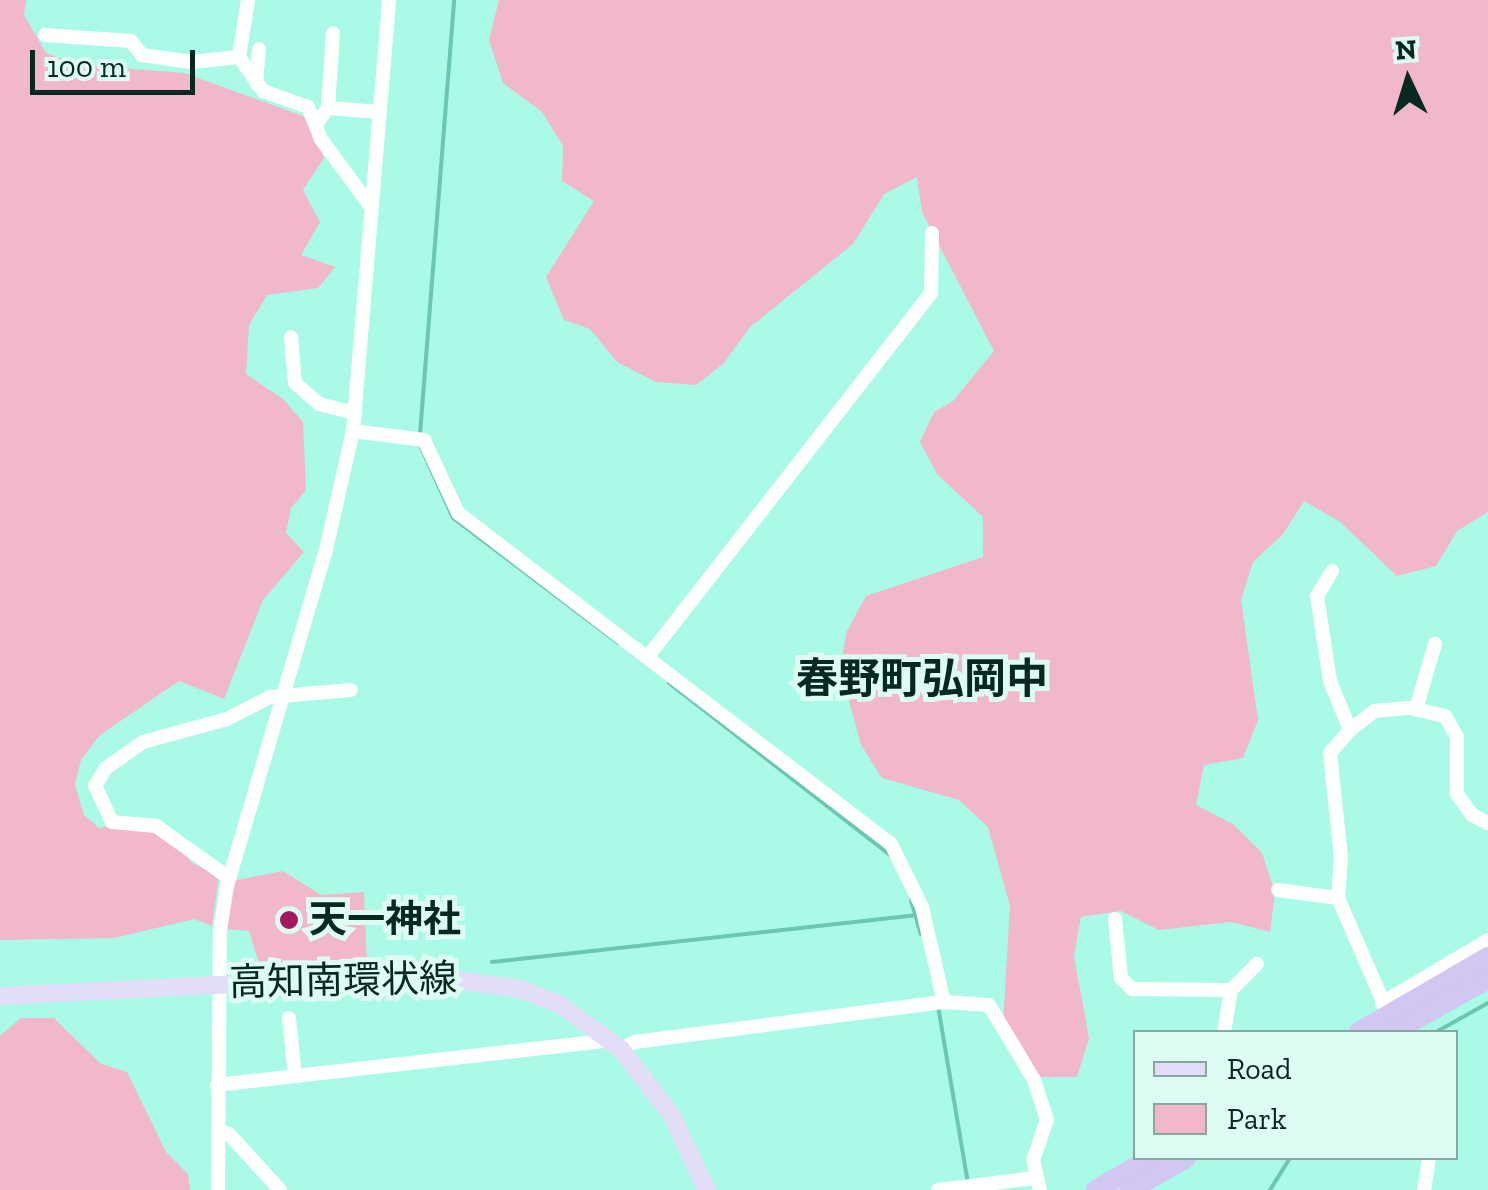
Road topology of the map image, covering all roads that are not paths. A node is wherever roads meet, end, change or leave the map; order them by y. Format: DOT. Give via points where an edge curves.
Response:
graph roads {
  1 [pos="248,0"];
  2 [pos="389,0"];
  3 [pos="333,33"];
  4 [pos="45,35"];
  5 [pos="260,49"];
  6 [pos="239,57"];
  7 [pos="256,84"];
  8 [pos="328,108"];
  9 [pos="379,112"];
  10 [pos="316,124"];
  11 [pos="370,207"];
  12 [pos="932,233"];
  13 [pos="291,337"];
  14 [pos="355,413"];
  15 [pos="353,432"];
  16 [pos="1332,571"];
  17 [pos="1435,644"];
  18 [pos="650,654"];
  19 [pos="351,690"];
  20 [pos="280,696"];
  21 [pos="1416,709"];
  22 [pos="1350,730"];
  23 [pos="1488,823"];
  24 [pos="229,878"];
  25 [pos="1278,890"];
  26 [pos="1338,898"];
  27 [pos="1115,919"];
  28 [pos="1488,940"];
  29 [pos="1488,957"];
  30 [pos="1258,964"];
  31 [pos="1488,978"];
  32 [pos="217,984"];
  33 [pos="1231,990"];
  34 [pos="0,996"];
  35 [pos="939,1002"];
  36 [pos="289,1018"];
  37 [pos="1392,1023"];
  38 [pos="1224,1030"];
  39 [pos="1366,1030"];
  40 [pos="615,1044"];
  41 [pos="295,1076"];
  42 [pos="217,1085"];
  43 [pos="218,1131"];
  44 [pos="1147,1160"];
  45 [pos="1149,1160"];
  46 [pos="1183,1160"];
  47 [pos="1429,1160"];
  48 [pos="1037,1184"];
  49 [pos="1138,1188"];
  50 [pos="218,1190"];
  51 [pos="280,1190"];
  52 [pos="706,1190"];
  53 [pos="938,1190"];
  54 [pos="1096,1190"];
  55 [pos="1424,1190"];
  1 -- 6 [label="street"];
  2 -- 9 [label="street"];
  3 -- 8 [label="street"];
  4 -- 6 [label="street" via="130,41 142,54 192,62"];
  5 -- 7 [label="street"];
  6 -- 7 [label="street"];
  7 -- 10 [label="street" via="308,107"];
  8 -- 9 [label="street"];
  8 -- 10 [label="street"];
  9 -- 11 [label="street"];
  10 -- 11 [label="street"];
  11 -- 14 [label="street"];
  12 -- 18 [label="street" via="931,293"];
  13 -- 14 [label="street" via="296,382 319,404"];
  14 -- 15 [label="street"];
  15 -- 18 [label="street" via="419,440 458,513"];
  15 -- 20 [label="street" via="325,554"];
  16 -- 22 [label="street" via="1317,596 1330,681"];
  17 -- 21 [label="street"];
  18 -- 35 [label="street" via="891,844 922,907"];
  19 -- 20 [label="street"];
  20 -- 24 [label="street"];
  20 -- 24 [label="street" via="144,742 106,768 95,786 112,822 156,826"];
  21 -- 22 [label="street" via="1374,711"];
  21 -- 23 [label="street" via="1445,716 1455,726 1457,794 1472,815"];
  22 -- 26 [label="street" via="1330,754 1341,858"];
  24 -- 32 [label="street"];
  25 -- 26 [label="street"];
  26 -- 37 [label="street"];
  27 -- 33 [label="street" via="1125,985"];
  28 -- 37 [label="street"];
  29 -- 37 [label="highway"];
  30 -- 33 [label="street"];
  31 -- 37 [label="highway"];
  32 -- 34 [label="main road, 高知南環状線"];
  32 -- 40 [label="main road, 高知南環状線" via="475,978 558,1004"];
  32 -- 42 [label="street"];
  33 -- 38 [label="street"];
  35 -- 40 [label="street"];
  35 -- 48 [label="street" via="993,1008 1034,1080 1047,1120"];
  36 -- 41 [label="street"];
  37 -- 39 [label="highway"];
  40 -- 41 [label="street"];
  40 -- 52 [label="main road, 高知南環状線" via="654,1088"];
  41 -- 42 [label="street"];
  42 -- 43 [label="street"];
  43 -- 50 [label="street"];
  43 -- 51 [label="street" via="229,1134"];
  44 -- 54 [label="highway"];
  45 -- 49 [label="street"];
  46 -- 49 [label="highway"];
  47 -- 55 [label="street"];
  48 -- 53 [label="street"];
}
